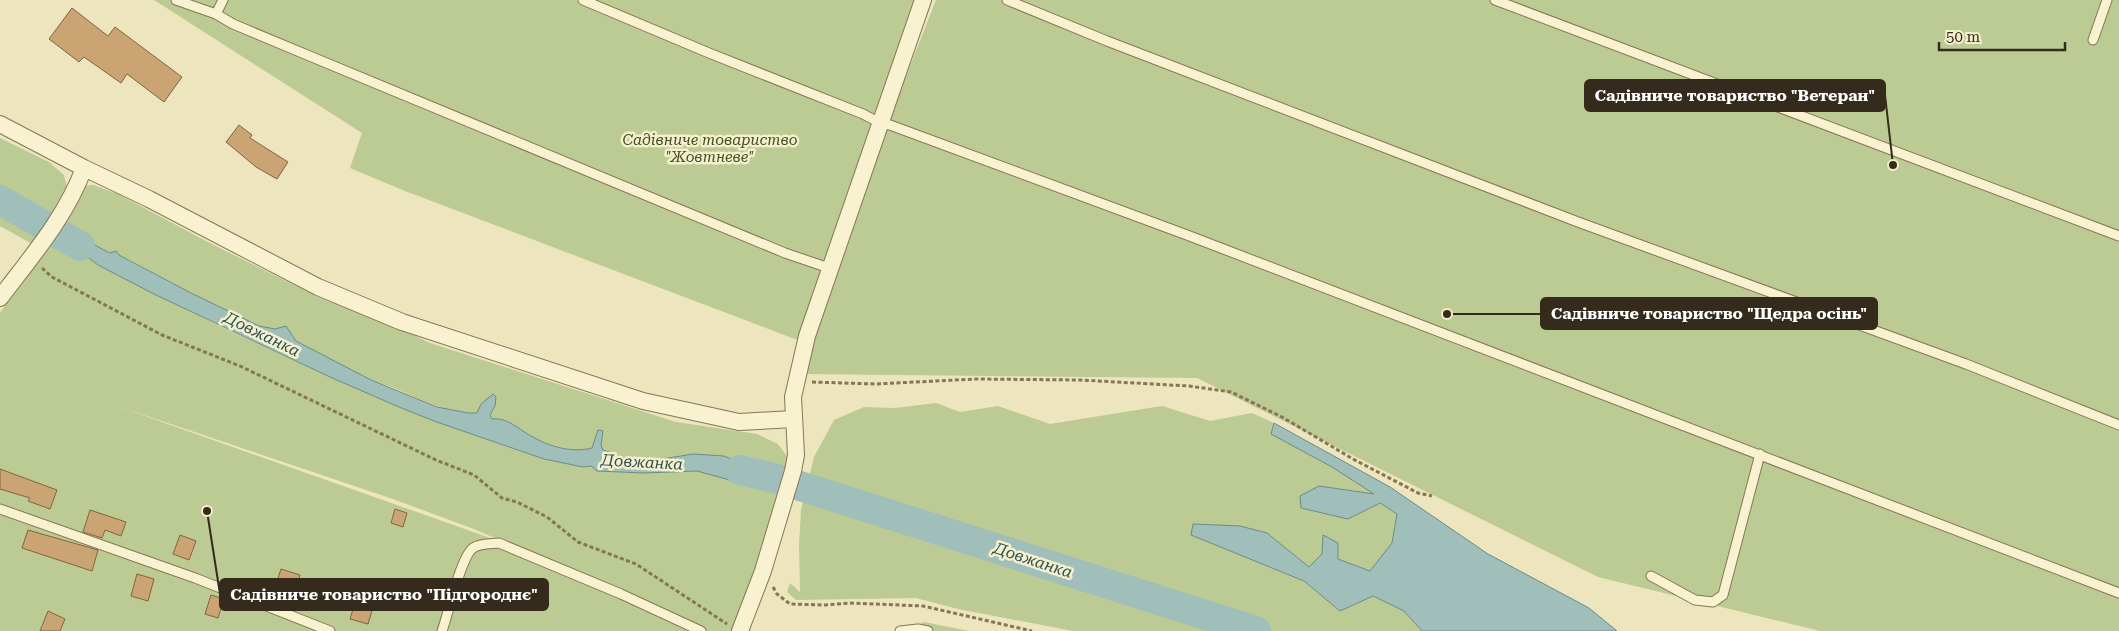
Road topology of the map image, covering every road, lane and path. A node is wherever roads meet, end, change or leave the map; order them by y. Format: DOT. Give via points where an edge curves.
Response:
graph roads {
  1 [pos="176,0"];
  2 [pos="223,0"];
  3 [pos="583,0"];
  4 [pos="923,0"];
  5 [pos="1007,0"];
  6 [pos="1495,0"];
  7 [pos="2107,0"];
  8 [pos="216,14"];
  9 [pos="2093,40"];
  10 [pos="880,123"];
  11 [pos="0,124"];
  12 [pos="84,168"];
  13 [pos="2119,236"];
  14 [pos="30,258"];
  15 [pos="829,268"];
  16 [pos="0,298"];
  17 [pos="797,380"];
  18 [pos="794,419"];
  19 [pos="2119,425"];
  20 [pos="1760,454"];
  21 [pos="1432,496"];
  22 [pos="0,508"];
  23 [pos="763,571"];
  24 [pos="1651,576"];
  25 [pos="2119,593"];
  26 [pos="735,628"];
  27 [pos="330,631"];
  28 [pos="442,631"];
  29 [pos="701,631"];
  30 [pos="900,631"];
  31 [pos="928,631"];
  32 [pos="1032,631"];
  1 -- 8 [label="lane"];
  2 -- 8 [label="lane"];
  3 -- 10 [label="lane"];
  4 -- 10 [label="street"];
  5 -- 19 [label="lane" via="1578,222 1966,364"];
  6 -- 13 [label="lane"];
  7 -- 9 [label="lane"];
  8 -- 15 [label="lane" via="260,36 579,169"];
  10 -- 15 [label="street"];
  10 -- 20 [label="lane" via="1073,191"];
  11 -- 12 [label="street"];
  12 -- 14 [label="street" via="78,186 60,217"];
  12 -- 18 [label="street" via="318,287 402,322 643,401 739,422"];
  14 -- 16 [label="street"];
  14 -- 26 [label="path" via="52,278 162,336 240,366 474,475 502,498 547,517 578,542 636,564"];
  15 -- 17 [label="street"];
  17 -- 18 [label="street" via="793,397"];
  17 -- 21 [label="path" via="867,384 976,379 1080,380 1189,386 1231,392 1418,493"];
  18 -- 23 [label="street" via="796,455 793,472"];
  20 -- 24 [label="lane" via="1723,595 1713,602 1695,600"];
  20 -- 25 [label="lane"];
  22 -- 27 [label="lane" via="195,578"];
  23 -- 26 [label="street"];
  23 -- 32 [label="path" via="777,594 790,604 923,606"];
  28 -- 29 [label="lane" via="460,572 472,548 499,543"];
  30 -- 31 [label="lane" via="918,628"];
}
